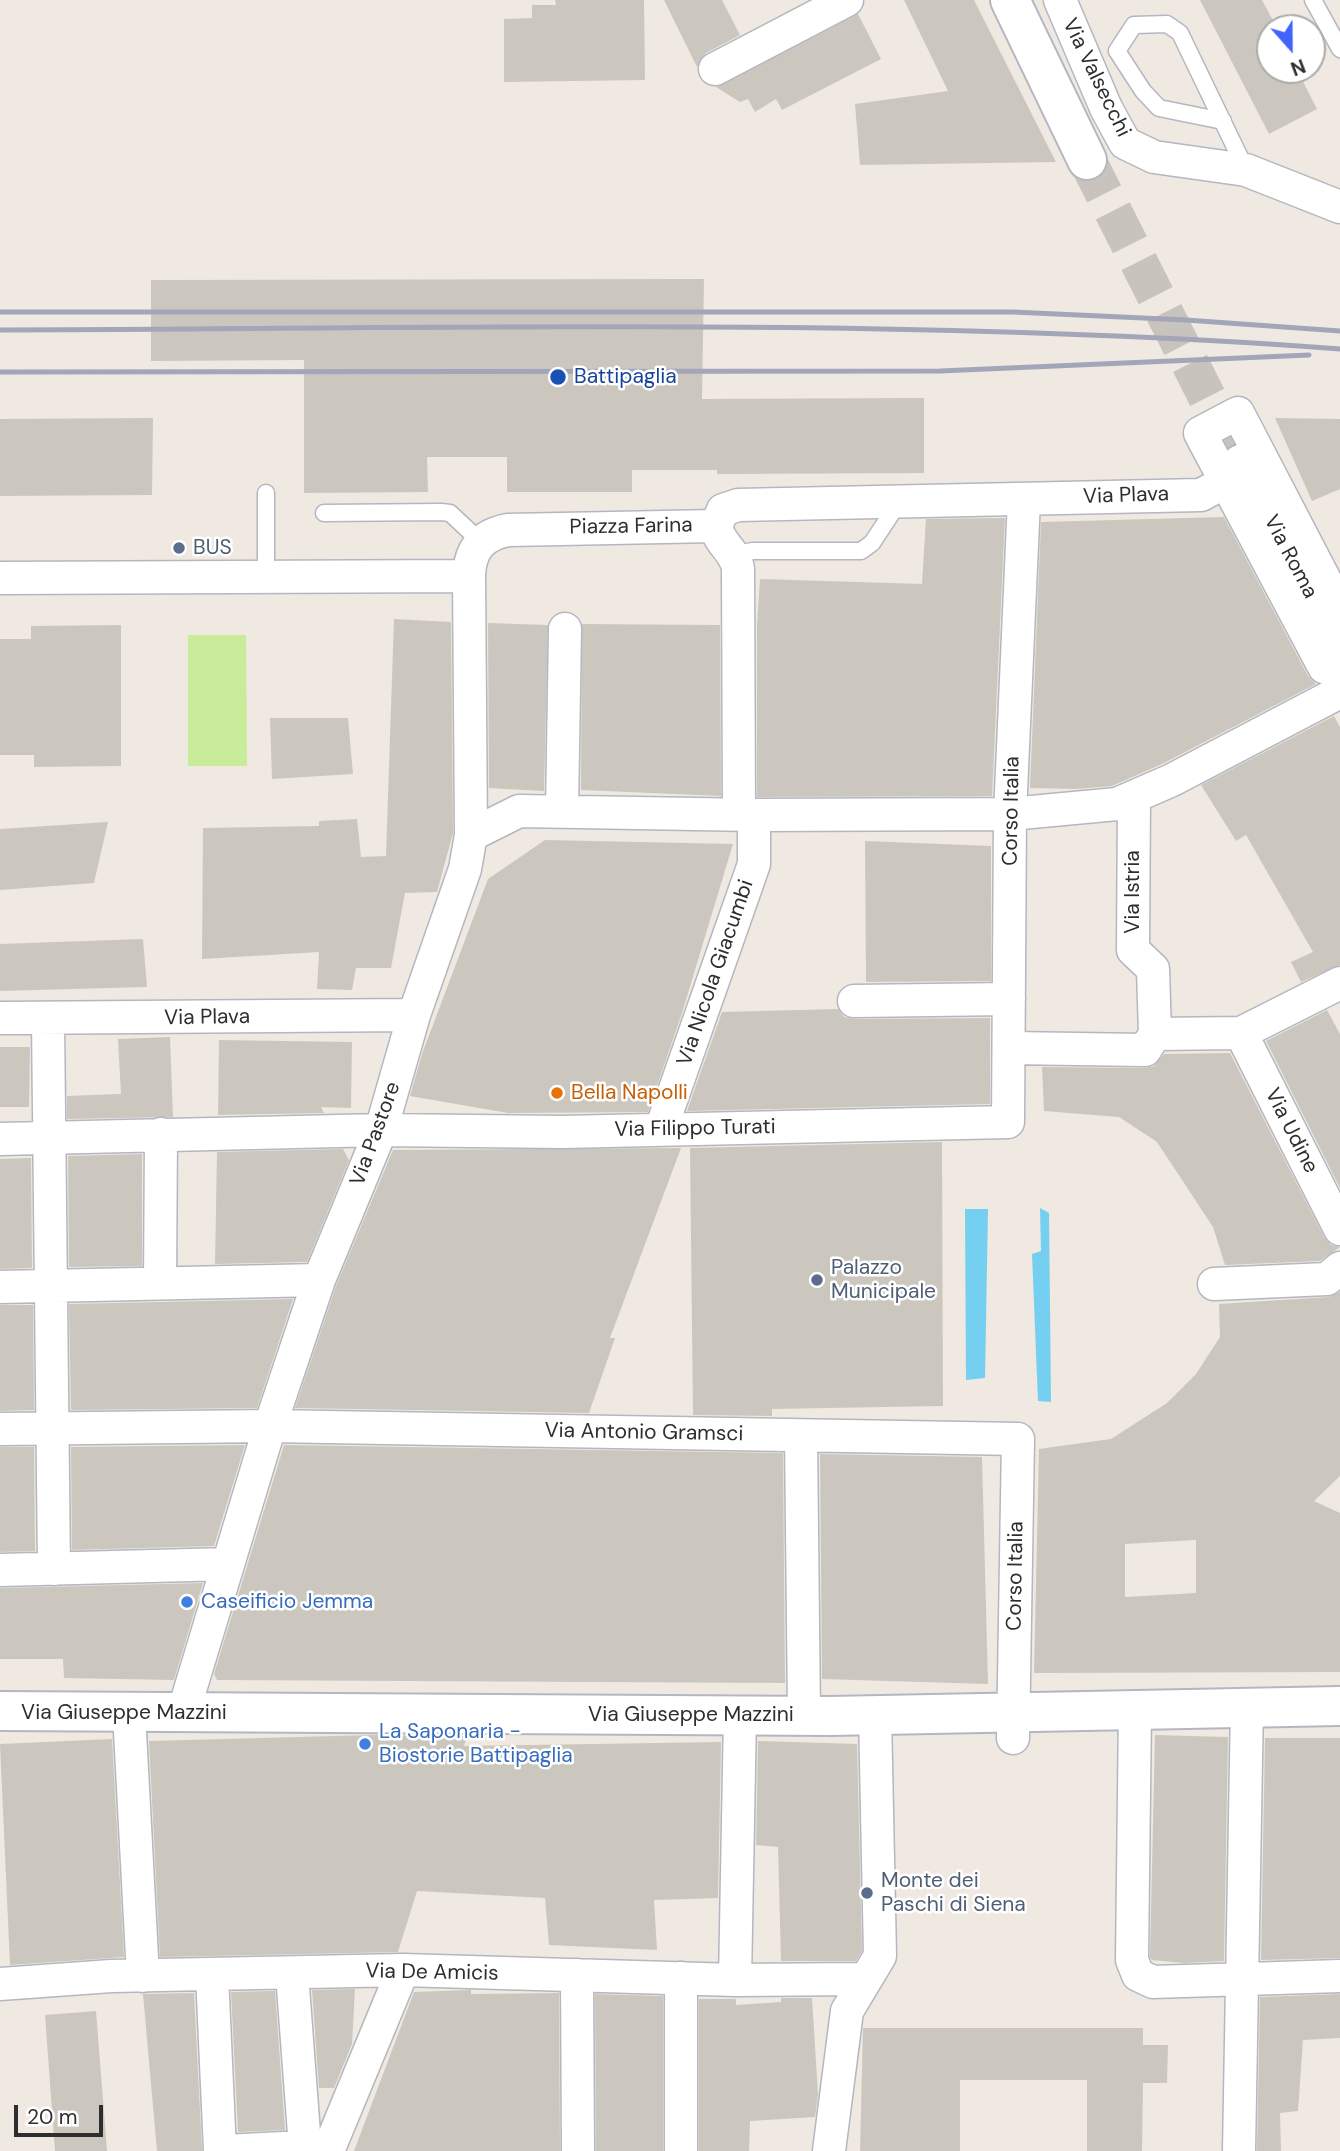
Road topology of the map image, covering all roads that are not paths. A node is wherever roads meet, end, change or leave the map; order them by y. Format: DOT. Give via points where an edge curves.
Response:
graph roads {
  1 [pos="847,0"];
  2 [pos="1010,0"];
  3 [pos="1313,0"];
  4 [pos="1071,4"];
  5 [pos="1340,49"];
  6 [pos="715,69"];
  7 [pos="1223,121"];
  8 [pos="1087,160"];
  9 [pos="1246,170"];
  10 [pos="1340,207"];
  11 [pos="1233,473"];
  12 [pos="266,493"];
  13 [pos="1024,500"];
  14 [pos="900,501"];
  15 [pos="324,513"];
  16 [pos="716,526"];
  17 [pos="481,542"];
  18 [pos="735,554"];
  19 [pos="469,576"];
  20 [pos="266,577"];
  21 [pos="0,578"];
  22 [pos="1340,609"];
  23 [pos="565,629"];
  24 [pos="1340,650"];
  25 [pos="1340,674"];
  26 [pos="1340,692"];
  27 [pos="1134,797"];
  28 [pos="562,811"];
  29 [pos="747,814"];
  30 [pos="1010,814"];
  31 [pos="471,835"];
  32 [pos="1340,983"];
  33 [pos="1009,999"];
  34 [pos="854,1001"];
  35 [pos="414,1015"];
  36 [pos="0,1018"];
  37 [pos="48,1020"];
  38 [pos="1241,1033"];
  39 [pos="1156,1034"];
  40 [pos="1009,1048"];
  41 [pos="1008,1122"];
  42 [pos="661,1129"];
  43 [pos="381,1130"];
  44 [pos="161,1134"];
  45 [pos="50,1137"];
  46 [pos="0,1139"];
  47 [pos="1340,1229"];
  48 [pos="1340,1268"];
  49 [pos="319,1280"];
  50 [pos="160,1283"];
  51 [pos="1214,1284"];
  52 [pos="51,1285"];
  53 [pos="0,1287"];
  54 [pos="270,1426"];
  55 [pos="0,1429"];
  56 [pos="53,1429"];
  57 [pos="801,1436"];
  58 [pos="1018,1439"];
  59 [pos="229,1564"];
  60 [pos="54,1569"];
  61 [pos="0,1570"];
  62 [pos="1247,1706"];
  63 [pos="1340,1706"];
  64 [pos="1135,1709"];
  65 [pos="0,1711"];
  66 [pos="129,1713"];
  67 [pos="183,1713"];
  68 [pos="875,1714"];
  69 [pos="740,1715"];
  70 [pos="804,1716"];
  71 [pos="1014,1726"];
  72 [pos="403,1970"];
  73 [pos="292,1974"];
  74 [pos="212,1975"];
  75 [pos="577,1975"];
  76 [pos="143,1976"];
  77 [pos="1340,1976"];
  78 [pos="681,1978"];
  79 [pos="864,1979"];
  80 [pos="735,1980"];
  81 [pos="1242,1980"];
  82 [pos="0,1984"];
  83 [pos="326,2149"];
  84 [pos="222,2151"];
  85 [pos="578,2151"];
  86 [pos="681,2151"];
  87 [pos="829,2151"];
  88 [pos="1239,2151"];
  1 -- 6 [label="street"];
  2 -- 8 [label="main road"];
  3 -- 5 [label="lane"];
  4 -- 9 [label="street, Via Valsecchi" via="1125,143 1154,157"];
  7 -- 7 [label="lane" via="1180,33 1167,24 1134,25 1117,51 1143,91 1159,108"];
  7 -- 9 [label="lane"];
  9 -- 10 [label="street, Via Valsecchi"];
  11 -- 13 [label="street, Via Plava" via="1201,495"];
  11 -- 22 [label="street" via="1200,433 1238,412"];
  11 -- 24 [label="main road, Via Roma"];
  11 -- 25 [label="street" via="1324,667"];
  12 -- 20 [label="lane"];
  13 -- 14 [label="street, Piazza Farina"];
  13 -- 30 [label="street, Corso Italia"];
  14 -- 16 [label="street, Piazza Farina" via="738,505 718,515"];
  14 -- 18 [label="lane" via="872,543 861,551"];
  15 -- 17 [label="lane" via="450,513"];
  16 -- 17 [label="street, Piazza Farina" via="508,530"];
  16 -- 18 [label="street"];
  17 -- 19 [label="street, Via Pastore" via="472,554"];
  18 -- 29 [label="street, Via Nicola Giacumbi"];
  19 -- 20 [label="street"];
  19 -- 31 [label="street, Via Pastore"];
  20 -- 21 [label="street"];
  23 -- 28 [label="street"];
  26 -- 27 [label="street"];
  27 -- 30 [label="street" via="1117,804"];
  27 -- 39 [label="street, Via Istria" via="1133,950 1153,969"];
  28 -- 29 [label="street"];
  28 -- 31 [label="street" via="519,811"];
  29 -- 30 [label="street"];
  29 -- 42 [label="street, Via Nicola Giacumbi" via="754,864"];
  30 -- 33 [label="street, Corso Italia"];
  31 -- 35 [label="street, Via Pastore" via="465,869"];
  32 -- 38 [label="street"];
  33 -- 34 [label="street"];
  33 -- 40 [label="street, Corso Italia"];
  35 -- 37 [label="street, Via Plava"];
  35 -- 43 [label="street, Via Pastore"];
  36 -- 37 [label="street, Via Plava"];
  37 -- 45 [label="street"];
  38 -- 39 [label="street"];
  38 -- 47 [label="street, Via Udine"];
  39 -- 40 [label="street" via="1145,1049"];
  40 -- 41 [label="street, Corso Italia"];
  41 -- 42 [label="street, Via Filippo Turati"];
  42 -- 43 [label="street, Via Filippo Turati"];
  43 -- 44 [label="street, Via Filippo Turati"];
  43 -- 49 [label="street, Via Pastore"];
  44 -- 45 [label="street, Via Filippo Turati"];
  44 -- 50 [label="street"];
  45 -- 46 [label="street, Via Filippo Turati"];
  45 -- 52 [label="street"];
  48 -- 51 [label="street" via="1327,1279"];
  49 -- 50 [label="street"];
  49 -- 54 [label="street, Via Pastore"];
  50 -- 52 [label="street"];
  52 -- 53 [label="street"];
  52 -- 56 [label="street"];
  54 -- 56 [label="street, Via Antonio Gramsci"];
  54 -- 57 [label="street, Via Antonio Gramsci"];
  54 -- 59 [label="street, Via Pastore"];
  55 -- 56 [label="street, Via Antonio Gramsci"];
  56 -- 60 [label="street"];
  57 -- 58 [label="street, Via Antonio Gramsci"];
  57 -- 70 [label="street"];
  58 -- 71 [label="street, Corso Italia"];
  59 -- 60 [label="street"];
  59 -- 67 [label="street, Via Pastore"];
  60 -- 61 [label="street"];
  62 -- 63 [label="main road, Via Giuseppe Mazzini"];
  62 -- 64 [label="main road, Via Giuseppe Mazzini"];
  62 -- 81 [label="street"];
  64 -- 71 [label="main road, Via Giuseppe Mazzini"];
  64 -- 81 [label="street" via="1132,1959 1138,1975 1153,1982"];
  65 -- 66 [label="main road, Via Giuseppe Mazzini"];
  66 -- 67 [label="main road, Via Giuseppe Mazzini"];
  66 -- 76 [label="street"];
  67 -- 69 [label="main road, Via Giuseppe Mazzini"];
  68 -- 70 [label="main road, Via Giuseppe Mazzini"];
  68 -- 71 [label="main road, Via Giuseppe Mazzini"];
  68 -- 79 [label="street" via="880,1956"];
  69 -- 70 [label="main road, Via Giuseppe Mazzini"];
  69 -- 80 [label="street"];
  72 -- 73 [label="street, Via De Amicis"];
  72 -- 75 [label="street, Via De Amicis"];
  72 -- 83 [label="street"];
  73 -- 74 [label="street, Via De Amicis"];
  73 -- 83 [label="street"];
  74 -- 76 [label="street, Via De Amicis"];
  74 -- 84 [label="street"];
  75 -- 78 [label="street, Via De Amicis"];
  75 -- 85 [label="street"];
  76 -- 82 [label="street, Via De Amicis"];
  77 -- 81 [label="street"];
  78 -- 80 [label="street, Via De Amicis"];
  78 -- 86 [label="street"];
  79 -- 80 [label="street, Via De Amicis"];
  79 -- 87 [label="street" via="847,2011"];
  81 -- 88 [label="street"];
  83 -- 84 [label="street"];
}
